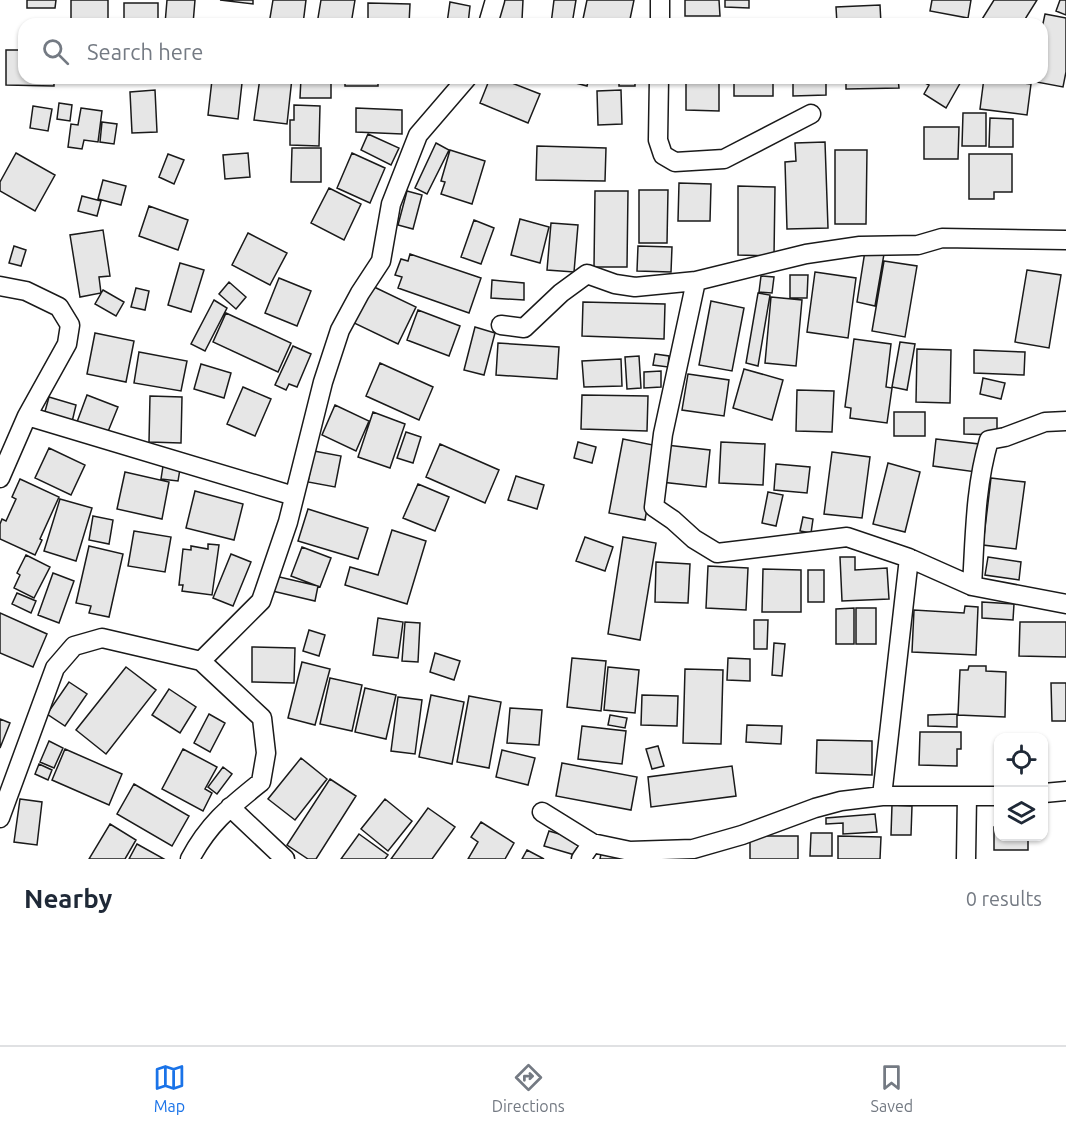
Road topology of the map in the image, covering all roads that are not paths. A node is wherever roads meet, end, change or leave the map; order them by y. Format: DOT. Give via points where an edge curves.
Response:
graph roads {
  1 [pos="495,0"];
  2 [pos="660,0"];
  3 [pos="490,18"];
  4 [pos="660,18"];
  5 [pos="462,84"];
  6 [pos="659,84"];
  7 [pos="811,114"];
  8 [pos="1066,240"];
  9 [pos="696,280"];
  10 [pos="0,286"];
  11 [pos="501,325"];
  12 [pos="27,416"];
  13 [pos="1066,421"];
  14 [pos="0,478"];
  15 [pos="294,496"];
  16 [pos="909,558"];
  17 [pos="972,586"];
  18 [pos="1066,604"];
  19 [pos="201,661"];
  20 [pos="1066,791"];
  21 [pos="1048,793"];
  22 [pos="882,796"];
  23 [pos="967,796"];
  24 [pos="994,796"];
  25 [pos="230,807"];
  26 [pos="542,812"];
  27 [pos="0,818"];
  28 [pos="592,843"];
  29 [pos="190,859"];
  30 [pos="285,859"];
  31 [pos="580,859"];
  32 [pos="966,859"];
  1 -- 3 [label="street"];
  2 -- 4 [label="street"];
  5 -- 15 [label="street" via="418,135 391,204 381,261 340,330"];
  6 -- 7 [label="street" via="658,140 663,155 675,162 724,159"];
  8 -- 9 [label="street" via="942,238 918,245 860,246 806,254"];
  9 -- 11 [label="street" via="635,287 587,274 524,328"];
  9 -- 16 [label="street" via="663,434 654,507 717,553 847,537"];
  10 -- 12 [label="street" via="26,291 59,307 70,325 67,344"];
  12 -- 14 [label="street"];
  12 -- 15 [label="street"];
  13 -- 17 [label="street" via="1045,422 989,440 978,497"];
  15 -- 19 [label="street" via="261,601"];
  16 -- 17 [label="street"];
  16 -- 22 [label="street"];
  17 -- 18 [label="street"];
  19 -- 25 [label="street" via="262,717 266,753 261,782"];
  19 -- 27 [label="street" via="102,638 75,646 55,668"];
  20 -- 21 [label="street"];
  22 -- 23 [label="street"];
  22 -- 28 [label="street" via="815,808 693,849 630,851"];
  23 -- 24 [label="street"];
  23 -- 32 [label="street"];
  25 -- 29 [label="street" via="203,836"];
  25 -- 30 [label="street"];
  26 -- 28 [label="street"];
  28 -- 31 [label="street"];
}
